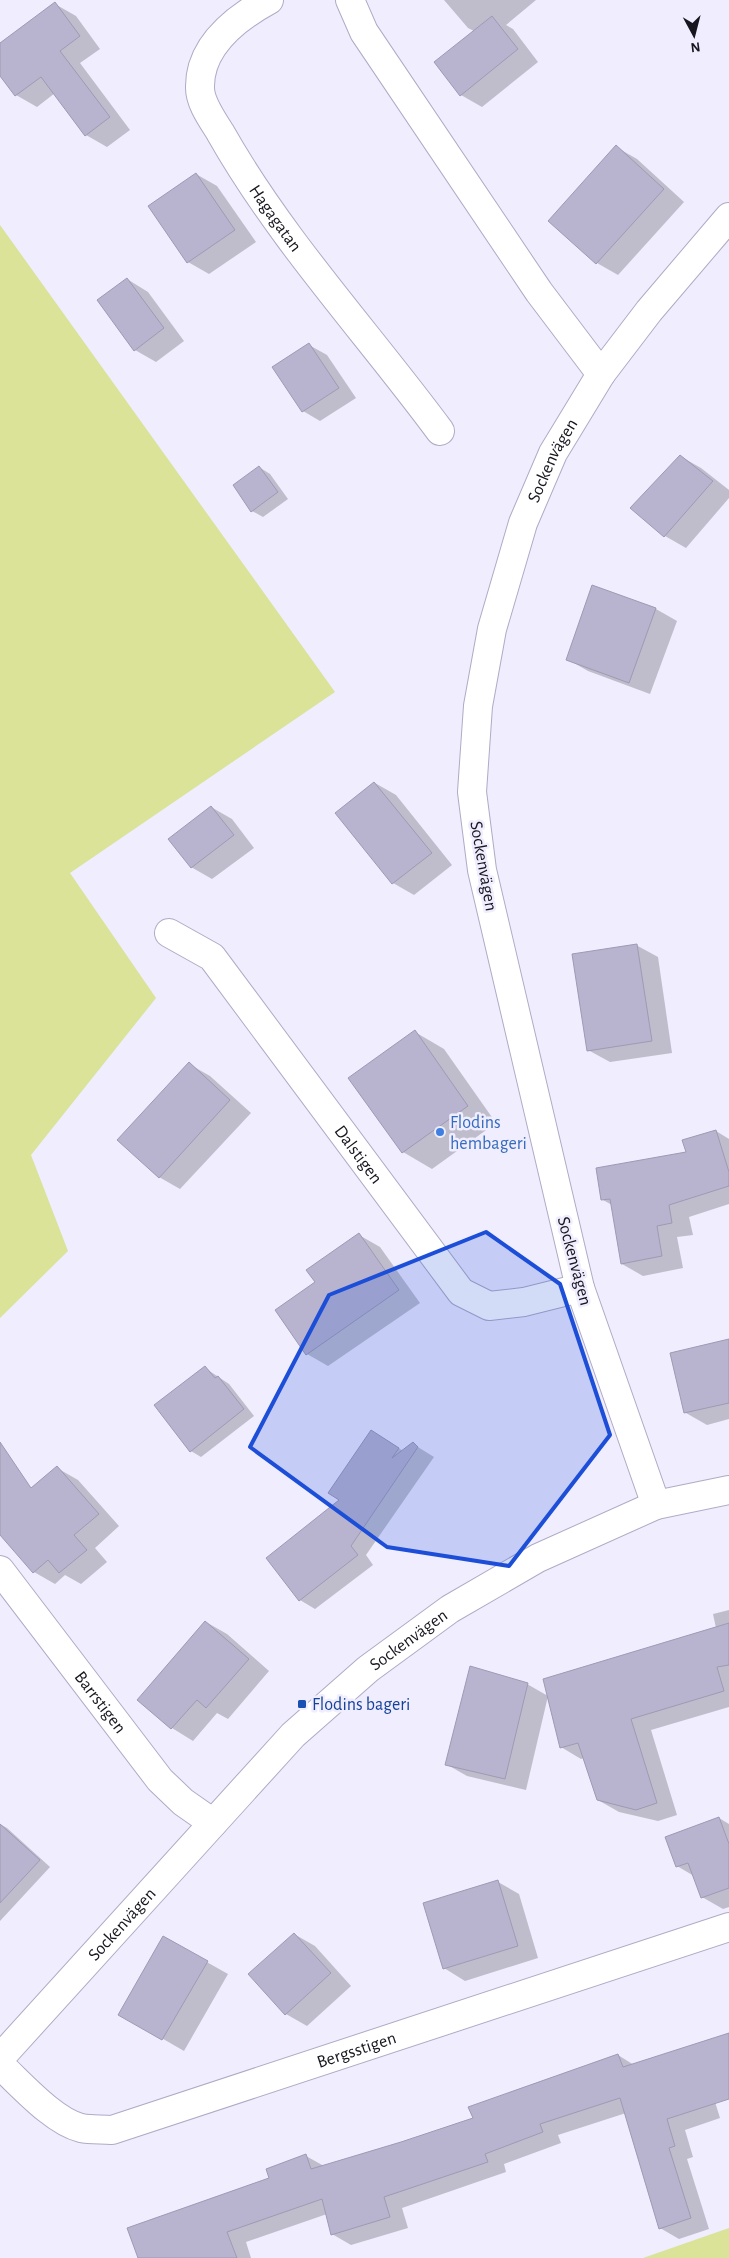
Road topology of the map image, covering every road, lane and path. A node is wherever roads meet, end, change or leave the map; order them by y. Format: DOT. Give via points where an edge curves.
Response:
graph roads {
  1 [pos="269,0"];
  2 [pos="350,0"];
  3 [pos="729,217"];
  4 [pos="602,374"];
  5 [pos="440,431"];
  6 [pos="169,933"];
  7 [pos="580,1288"];
  8 [pos="729,1490"];
  9 [pos="656,1505"];
  10 [pos="0,1570"];
  11 [pos="213,1823"];
  12 [pos="729,1927"];
  13 [pos="0,2058"];
  14 [pos="0,2065"];
  1 -- 5 [label="street, Hagagatan" via="227,30 204,59 199,91 204,105 237,162 292,242"];
  2 -- 4 [label="street" via="364,32 539,292"];
  3 -- 4 [label="street, Sockenvägen" via="649,311"];
  4 -- 7 [label="street, Sockenvägen" via="553,453 523,523 492,629 478,706 472,792 482,870"];
  6 -- 7 [label="street, Dalstigen" via="212,957 461,1292 489,1306 524,1302"];
  7 -- 9 [label="street, Sockenvägen"];
  8 -- 9 [label="street"];
  9 -- 11 [label="street, Sockenvägen" via="538,1558 450,1609 368,1669 293,1735"];
  10 -- 11 [label="street, Barrstigen" via="160,1780 183,1802"];
  11 -- 13 [label="street, Sockenvägen"];
  12 -- 14 [label="street, Bergsstigen" via="112,2130 81,2128 68,2123"];
}
